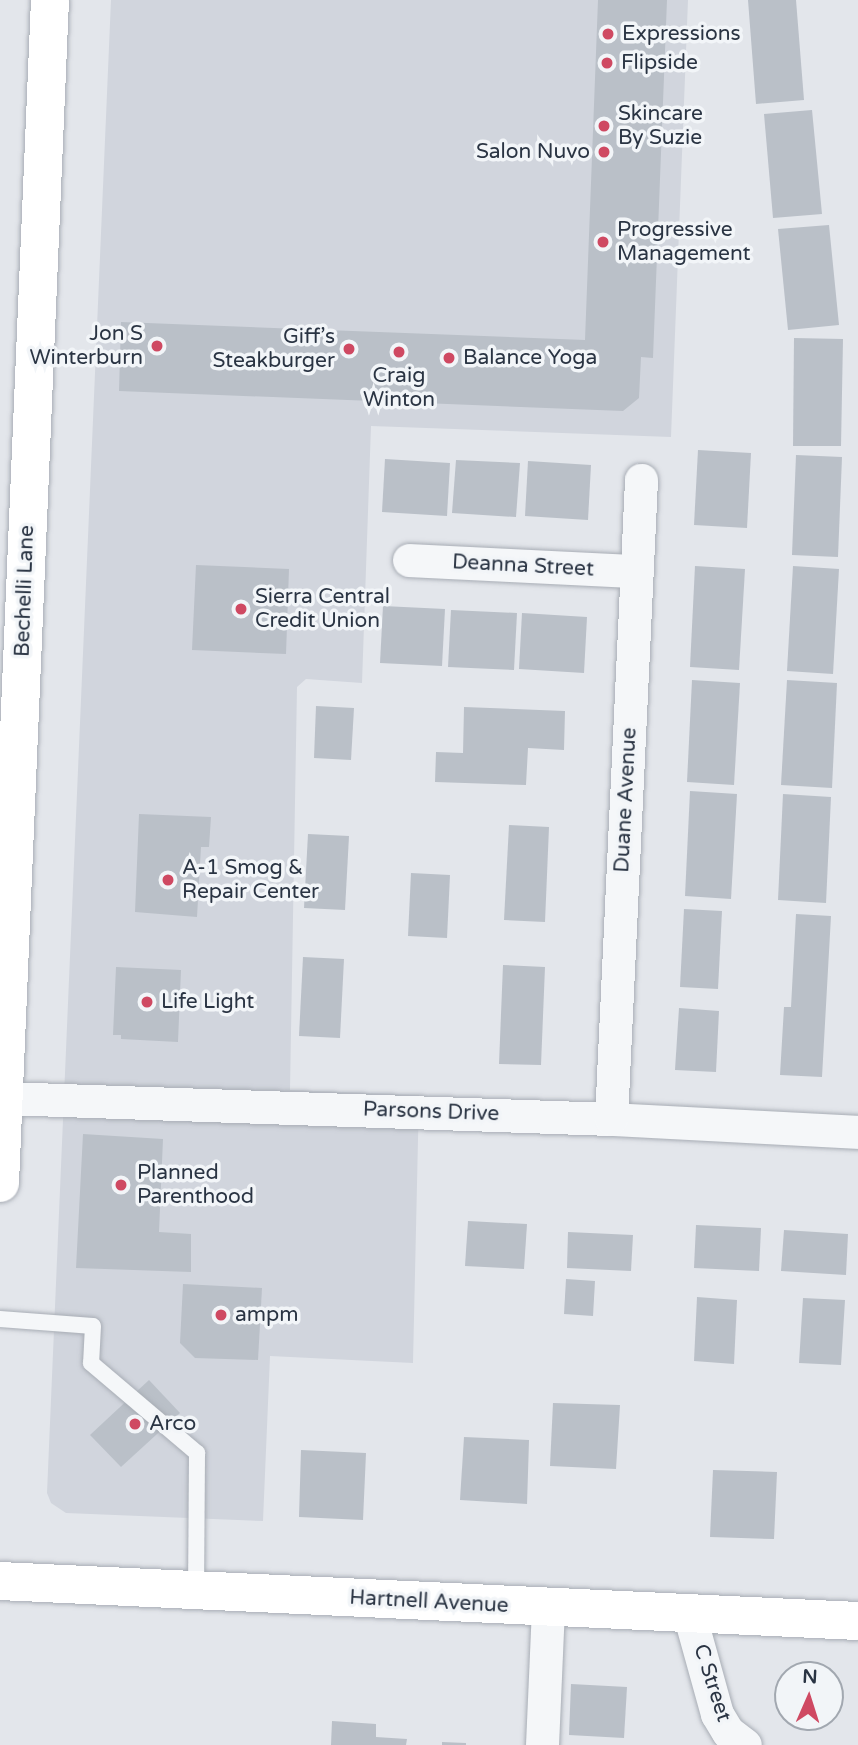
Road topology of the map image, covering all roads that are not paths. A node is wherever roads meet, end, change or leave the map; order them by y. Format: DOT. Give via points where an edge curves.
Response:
graph roads {
  1 [pos="50,0"];
  2 [pos="641,480"];
  3 [pos="409,560"];
  4 [pos="636,571"];
  5 [pos="4,1098"];
  6 [pos="611,1119"];
  7 [pos="858,1132"];
  8 [pos="0,1182"];
  9 [pos="0,1319"];
  10 [pos="0,1581"];
  11 [pos="196,1590"];
  12 [pos="548,1607"];
  13 [pos="690,1613"];
  14 [pos="858,1621"];
  15 [pos="542,1745"];
  16 [pos="745,1745"];
  1 -- 5 [label="main road, Bechelli Lane"];
  2 -- 4 [label="street, Duane Avenue"];
  3 -- 4 [label="street, Deanna Street"];
  4 -- 6 [label="street, Duane Avenue"];
  5 -- 6 [label="street, Parsons Drive"];
  5 -- 8 [label="main road, Bechelli Lane"];
  6 -- 7 [label="street, Parsons Drive"];
  9 -- 11 [label="lane" via="93,1326 91,1363 197,1453"];
  10 -- 11 [label="main road, Hartnell Avenue"];
  11 -- 12 [label="main road, Hartnell Avenue"];
  12 -- 13 [label="main road, Hartnell Avenue"];
  12 -- 15 [label="street"];
  13 -- 14 [label="main road, Hartnell Avenue"];
  13 -- 16 [label="street, C Street" via="717,1714 727,1731"];
}
